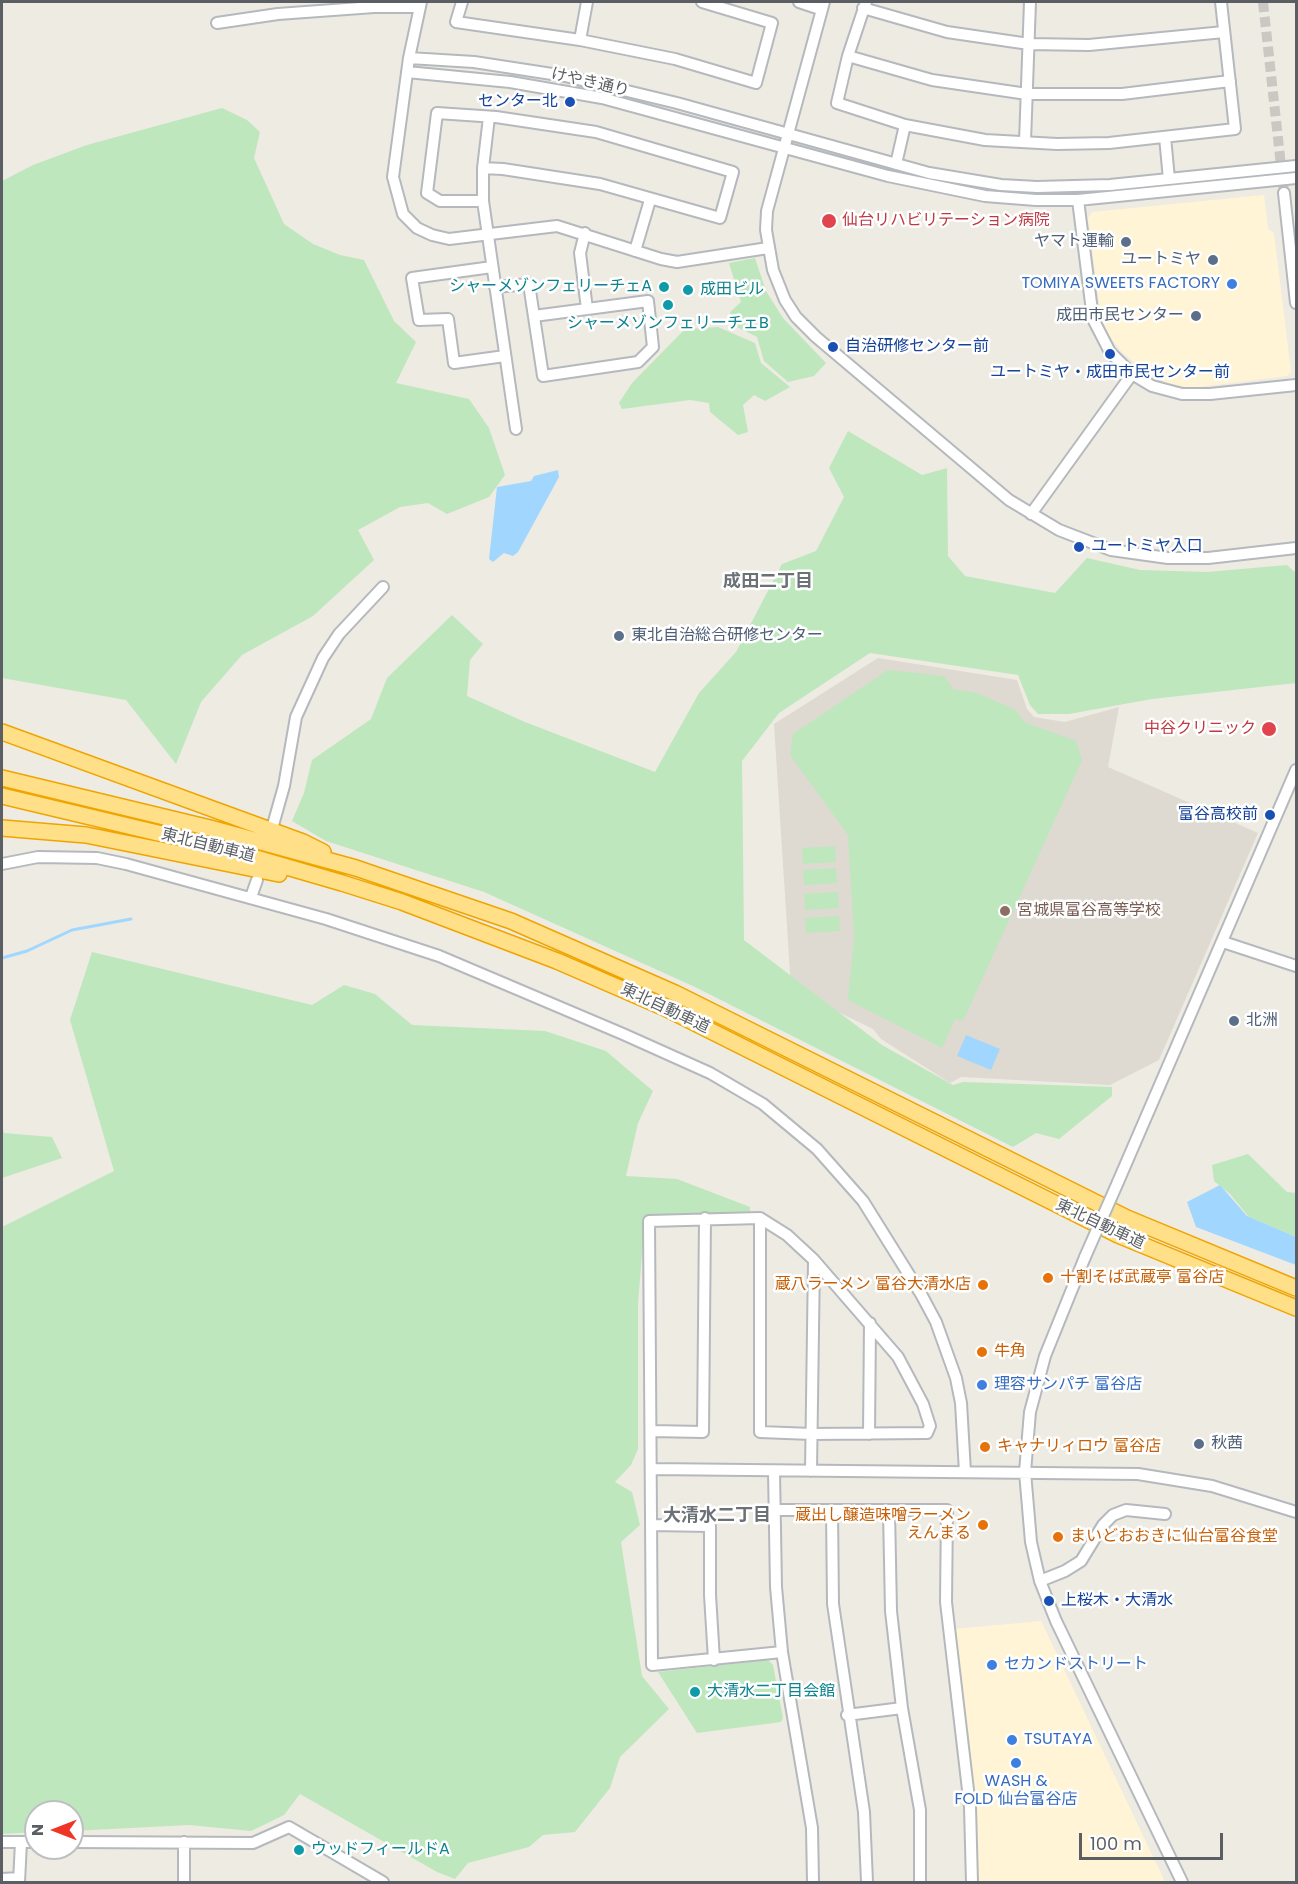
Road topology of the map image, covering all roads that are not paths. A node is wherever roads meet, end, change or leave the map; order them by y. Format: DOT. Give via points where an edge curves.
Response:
graph roads {
  1 [pos="280,2"];
  2 [pos="462,2"];
  3 [pos="588,2"];
  4 [pos="702,2"];
  5 [pos="799,2"];
  6 [pos="1030,2"];
  7 [pos="1221,2"];
  8 [pos="719,3"];
  9 [pos="420,4"];
  10 [pos="822,5"];
  11 [pos="865,5"];
  12 [pos="278,14"];
  13 [pos="218,23"];
  14 [pos="1224,32"];
  15 [pos="580,40"];
  16 [pos="1029,44"];
  17 [pos="848,56"];
  18 [pos="408,58"];
  19 [pos="407,72"];
  20 [pos="1230,81"];
  21 [pos="1027,94"];
  22 [pos="489,117"];
  23 [pos="905,125"];
  24 [pos="787,134"];
  25 [pos="1165,137"];
  26 [pos="1025,142"];
  27 [pos="783,147"];
  28 [pos="896,164"];
  29 [pos="1296,166"];
  30 [pos="483,168"];
  31 [pos="1296,178"];
  32 [pos="1169,179"];
  33 [pos="1284,193"];
  34 [pos="650,200"];
  35 [pos="1078,200"];
  36 [pos="483,201"];
  37 [pos="585,233"];
  38 [pos="488,234"];
  39 [pos="768,248"];
  40 [pos="635,251"];
  41 [pos="492,267"];
  42 [pos="495,287"];
  43 [pos="1296,303"];
  44 [pos="587,309"];
  45 [pos="534,316"];
  46 [pos="506,356"];
  47 [pos="1132,374"];
  48 [pos="1296,385"];
  49 [pos="516,429"];
  50 [pos="1030,514"];
  51 [pos="1296,548"];
  52 [pos="383,587"];
  53 [pos="2,732"];
  54 [pos="1296,770"];
  55 [pos="2,778"];
  56 [pos="2,796"];
  57 [pos="273,825"];
  58 [pos="2,828"];
  59 [pos="2,864"];
  60 [pos="356,868"];
  61 [pos="257,880"];
  62 [pos="251,897"];
  63 [pos="450,919"];
  64 [pos="1223,942"];
  65 [pos="1296,966"];
  66 [pos="705,1218"];
  67 [pos="760,1218"];
  68 [pos="814,1260"];
  69 [pos="1296,1288"];
  70 [pos="1296,1308"];
  71 [pos="870,1323"];
  72 [pos="651,1431"];
  73 [pos="812,1434"];
  74 [pos="869,1434"];
  75 [pos="651,1469"];
  76 [pos="774,1471"];
  77 [pos="811,1471"];
  78 [pos="965,1472"];
  79 [pos="1025,1472"];
  80 [pos="774,1510"];
  81 [pos="832,1510"];
  82 [pos="889,1511"];
  83 [pos="1296,1512"];
  84 [pos="1165,1514"];
  85 [pos="652,1525"];
  86 [pos="1040,1581"];
  87 [pos="782,1652"];
  88 [pos="714,1659"];
  89 [pos="902,1708"];
  90 [pos="847,1715"];
  91 [pos="2,1842"];
  92 [pos="21,1842"];
  93 [pos="84,1842"];
  94 [pos="184,1842"];
  95 [pos="2,1879"];
  96 [pos="19,1880"];
  97 [pos="184,1882"];
  98 [pos="383,1882"];
  99 [pos="813,1882"];
  100 [pos="867,1882"];
  101 [pos="920,1882"];
  102 [pos="972,1882"];
  103 [pos="1182,1882"];
  1 -- 12 [label="street"];
  2 -- 15 [label="street" via="456,22"];
  3 -- 15 [label="street"];
  4 -- 8 [label="street"];
  5 -- 10 [label="street"];
  6 -- 16 [label="street"];
  7 -- 14 [label="street"];
  8 -- 15 [label="street" via="772,23 756,83 675,59"];
  9 -- 12 [label="street"];
  9 -- 18 [label="street"];
  10 -- 24 [label="street"];
  11 -- 16 [label="street" via="947,32"];
  11 -- 17 [label="street"];
  12 -- 13 [label="street"];
  14 -- 16 [label="street" via="1089,45"];
  14 -- 20 [label="street"];
  16 -- 21 [label="street"];
  17 -- 21 [label="street" via="932,80"];
  17 -- 23 [label="street" via="837,103"];
  18 -- 19 [label="street"];
  18 -- 24 [label="street, けやき通り" via="565,76"];
  19 -- 27 [label="street" via="558,89"];
  19 -- 38 [label="street" via="393,177 403,214 432,236 449,239"];
  20 -- 21 [label="street" via="1122,94"];
  20 -- 25 [label="street" via="1235,129"];
  21 -- 26 [label="street"];
  22 -- 30 [label="street"];
  22 -- 34 [label="street" via="596,132 733,172 720,218"];
  22 -- 36 [label="street" via="437,113 428,193 440,201"];
  23 -- 26 [label="street" via="985,140"];
  23 -- 28 [label="street"];
  24 -- 27 [label="street"];
  24 -- 28 [label="street, けやき通り"];
  25 -- 26 [label="street" via="1109,143"];
  25 -- 32 [label="street"];
  27 -- 35 [label="street" via="953,190 1036,200"];
  27 -- 39 [label="street" via="767,211"];
  28 -- 32 [label="street, けやき通り" via="963,181 1013,186"];
  29 -- 32 [label="street, けやき通り"];
  30 -- 34 [label="street" via="600,184"];
  30 -- 36 [label="street"];
  31 -- 35 [label="street"];
  33 -- 43 [label="street"];
  34 -- 40 [label="street"];
  35 -- 47 [label="street" via="1093,318 1110,352"];
  36 -- 38 [label="street"];
  37 -- 38 [label="street" via="557,226"];
  37 -- 40 [label="street"];
  37 -- 44 [label="street" via="579,253"];
  38 -- 41 [label="street"];
  39 -- 40 [label="street" via="677,262"];
  39 -- 50 [label="street" via="781,292 806,328"];
  41 -- 42 [label="street"];
  41 -- 46 [label="street" via="412,278 419,320 448,319 454,363"];
  42 -- 45 [label="street" via="529,284"];
  42 -- 46 [label="street"];
  44 -- 45 [label="street"];
  44 -- 45 [label="street" via="648,301 652,347 638,362 543,376"];
  46 -- 49 [label="street"];
  47 -- 48 [label="street" via="1152,386 1182,394"];
  47 -- 50 [label="street"];
  50 -- 51 [label="street" via="1083,541 1139,556 1208,558"];
  52 -- 57 [label="street" via="339,634 323,658 296,717"];
  53 -- 60 [label="highway" via="303,842"];
  54 -- 64 [label="street"];
  55 -- 60 [label="highway, 東北自動車道"];
  56 -- 63 [label="highway, 東北自動車道" via="225,849"];
  58 -- 63 [label="highway" via="86,835 223,861"];
  59 -- 62 [label="street" via="38,857 97,858"];
  60 -- 69 [label="highway, 東北自動車道" via="454,900 576,948 675,993 1127,1218"];
  61 -- 62 [label="street"];
  62 -- 78 [label="street" via="439,956 710,1073 790,1124 863,1200 936,1322 961,1403"];
  63 -- 70 [label="highway, 東北自動車道" via="665,1008 1118,1235"];
  64 -- 65 [label="street"];
  64 -- 79 [label="street, bridge" via="1057,1322 1035,1383"];
  66 -- 67 [label="street"];
  66 -- 72 [label="street" via="703,1432"];
  66 -- 72 [label="street" via="649,1221"];
  67 -- 68 [label="street" via="787,1235"];
  67 -- 73 [label="street" via="760,1432"];
  68 -- 71 [label="street"];
  68 -- 73 [label="street"];
  71 -- 74 [label="street"];
  71 -- 74 [label="street" via="910,1377 930,1426 927,1433"];
  72 -- 75 [label="street"];
  73 -- 74 [label="street"];
  73 -- 77 [label="street"];
  75 -- 76 [label="street"];
  75 -- 85 [label="street"];
  76 -- 77 [label="street"];
  76 -- 80 [label="street"];
  77 -- 78 [label="street"];
  78 -- 79 [label="street"];
  79 -- 83 [label="street" via="1159,1476 1212,1486"];
  79 -- 86 [label="street" via="1030,1542"];
  80 -- 81 [label="street"];
  80 -- 87 [label="street"];
  81 -- 82 [label="street"];
  81 -- 90 [label="street" via="832,1604"];
  82 -- 89 [label="street" via="891,1611"];
  82 -- 102 [label="street" via="946,1510 946,1602 970,1807"];
  84 -- 86 [label="street" via="1126,1510 1113,1515 1082,1561"];
  85 -- 88 [label="street" via="710,1526"];
  85 -- 88 [label="street" via="652,1665"];
  86 -- 103 [label="street"];
  87 -- 88 [label="street"];
  87 -- 99 [label="street" via="812,1828"];
  89 -- 90 [label="street"];
  89 -- 101 [label="street" via="920,1810"];
  90 -- 100 [label="street" via="864,1812"];
  91 -- 92 [label="street"];
  92 -- 96 [label="street"];
  93 -- 94 [label="street"];
  94 -- 97 [label="street"];
  94 -- 98 [label="street" via="253,1843 289,1827"];
  95 -- 96 [label="street"];
}
